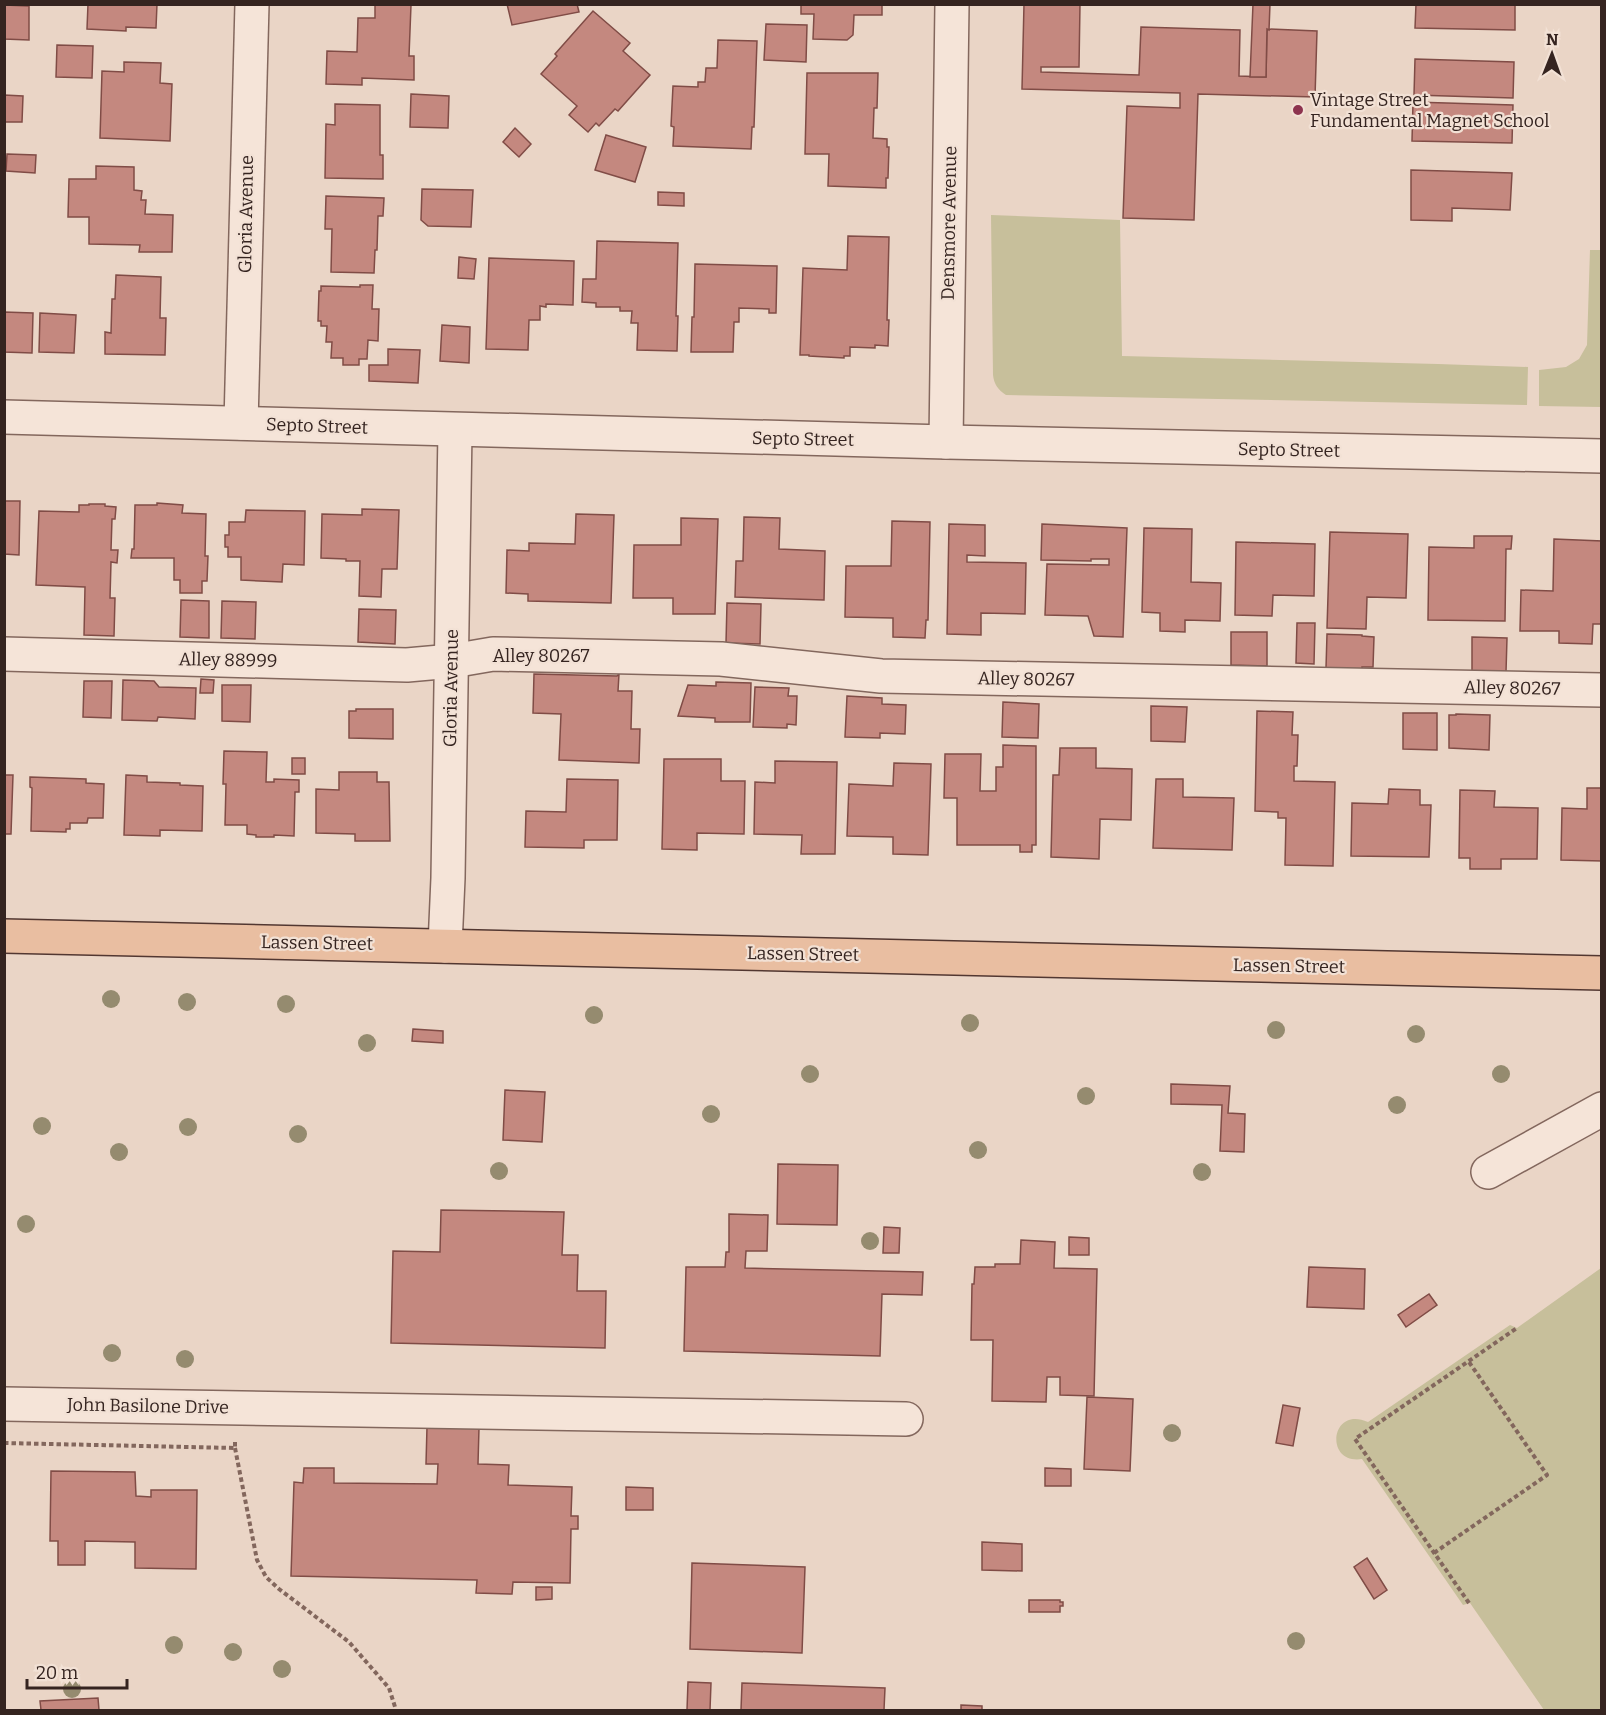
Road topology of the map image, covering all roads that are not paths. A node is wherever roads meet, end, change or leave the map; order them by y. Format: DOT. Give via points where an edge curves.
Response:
graph roads {
  1 [pos="252,4"];
  2 [pos="952,4"];
  3 [pos="4,417"];
  4 [pos="241,423"];
  5 [pos="455,430"];
  6 [pos="946,442"];
  7 [pos="1602,456"];
  8 [pos="4,654"];
  9 [pos="452,661"];
  10 [pos="1602,690"];
  11 [pos="4,936"];
  12 [pos="445,946"];
  13 [pos="1602,973"];
  14 [pos="1602,1109"];
  15 [pos="1488,1172"];
  16 [pos="4,1404"];
  17 [pos="906,1419"];
  1 -- 4 [label="street, Gloria Avenue"];
  2 -- 6 [label="street, Densmore Avenue"];
  3 -- 4 [label="street, Septo Street"];
  4 -- 5 [label="street, Septo Street"];
  5 -- 6 [label="street, Septo Street"];
  5 -- 9 [label="street, Gloria Avenue"];
  6 -- 7 [label="street, Septo Street"];
  8 -- 9 [label="street, Alley 88999" via="407,664"];
  9 -- 10 [label="street, Alley 80267" via="493,654 721,659 881,676"];
  9 -- 12 [label="street, Gloria Avenue"];
  11 -- 12 [label="main road, Lassen Street"];
  12 -- 13 [label="main road, Lassen Street"];
  14 -- 15 [label="street"];
  16 -- 17 [label="street, John Basilone Drive"];
}
